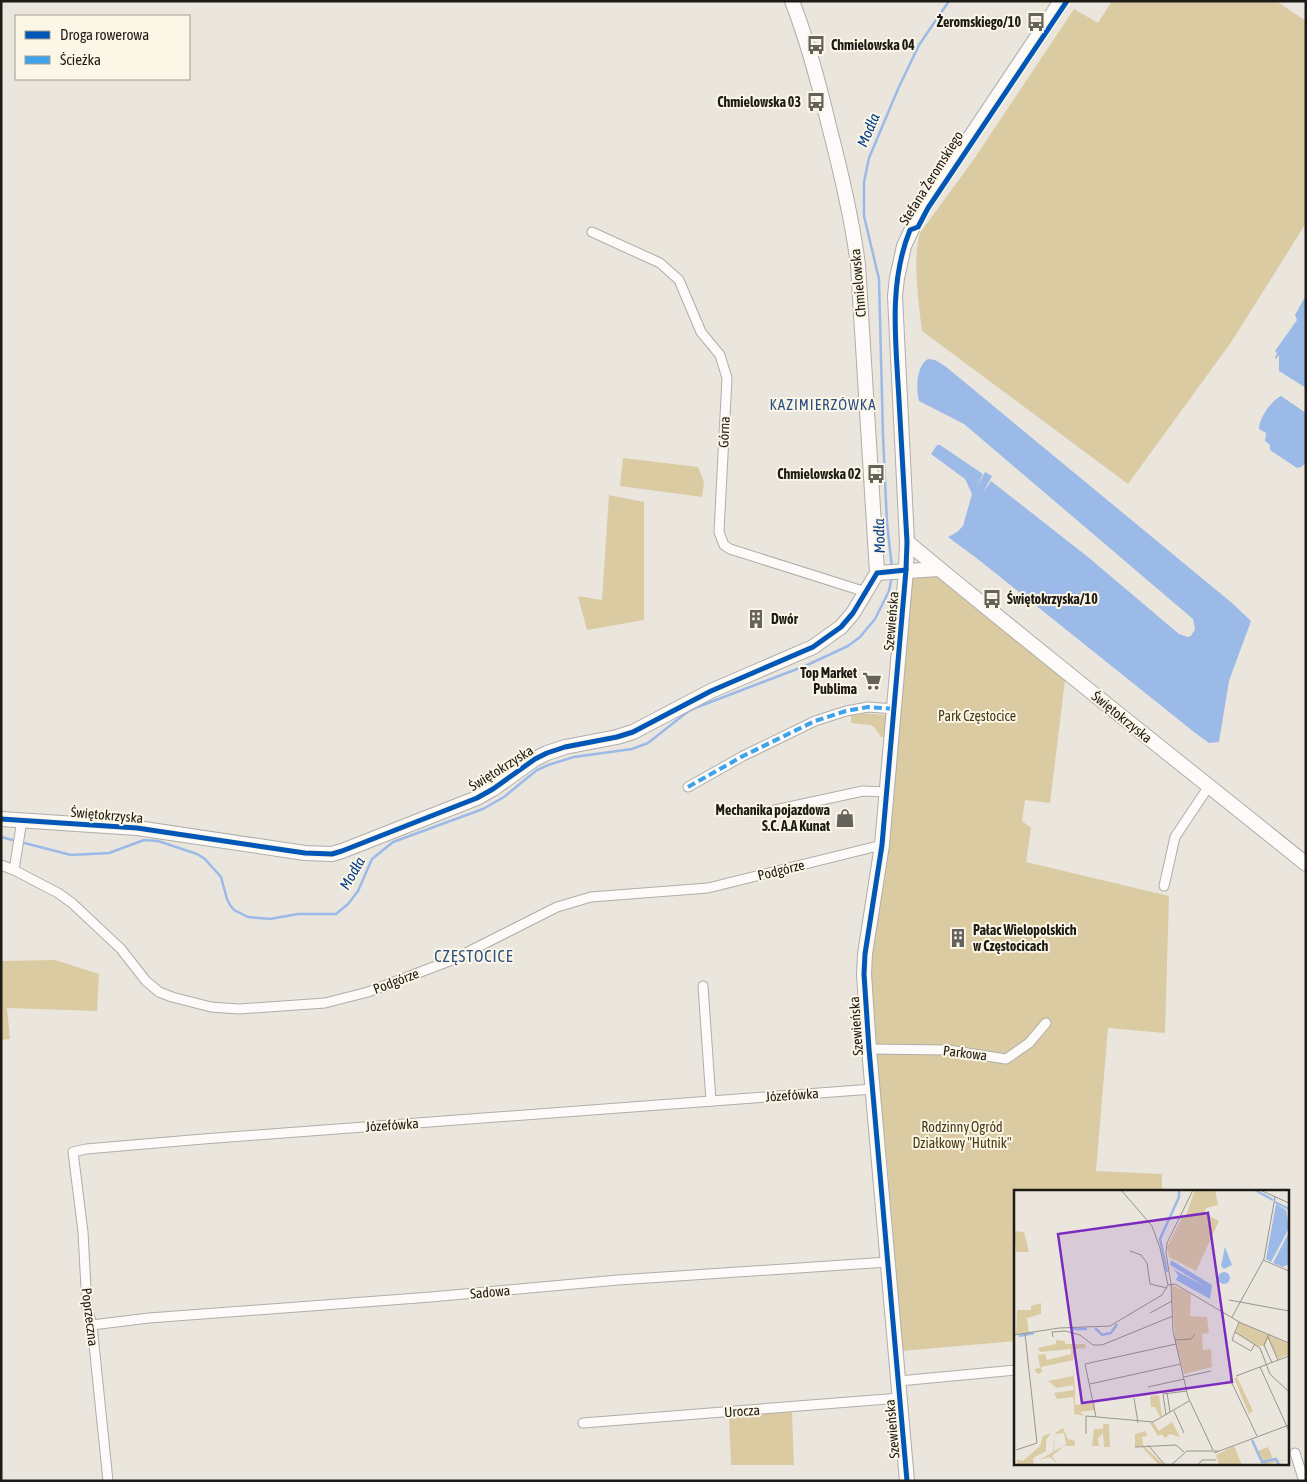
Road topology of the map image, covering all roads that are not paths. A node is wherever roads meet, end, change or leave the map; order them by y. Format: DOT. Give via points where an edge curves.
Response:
graph roads {
  1 [pos="792,1"];
  2 [pos="1061,1"];
  3 [pos="592,232"];
  4 [pos="907,542"];
  5 [pos="939,570"];
  6 [pos="892,571"];
  7 [pos="866,592"];
  8 [pos="894,709"];
  9 [pos="1209,786"];
  10 [pos="688,787"];
  11 [pos="887,792"];
  12 [pos="775,810"];
  13 [pos="1,819"];
  14 [pos="21,824"];
  15 [pos="882,845"];
  16 [pos="1306,864"];
  17 [pos="1,865"];
  18 [pos="14,870"];
  19 [pos="1164,886"];
  20 [pos="703,986"];
  21 [pos="1046,1022"];
  22 [pos="869,1049"];
  23 [pos="872,1089"];
  24 [pos="711,1101"];
  25 [pos="73,1152"];
  26 [pos="888,1262"];
  27 [pos="92,1325"];
  28 [pos="1014,1370"];
  29 [pos="899,1381"];
  30 [pos="900,1398"];
  31 [pos="584,1423"];
  32 [pos="1295,1453"];
  33 [pos="108,1481"];
  34 [pos="907,1481"];
  35 [pos="1304,1481"];
  1 -- 6 [label="street, Chmielowska" via="815,67 856,244"];
  2 -- 4 [label="street, Stefana Żeromskiego" via="918,214 904,246 897,278 896,306"];
  3 -- 7 [label="street, Górna" via="660,263 680,280 701,332 720,355 727,378 719,532 724,544 730,549"];
  4 -- 5 [label="street, Świętokrzyska"];
  4 -- 6 [label="street, Stefana Żeromskiego"];
  5 -- 6 [label="street"];
  5 -- 9 [label="street, Świętokrzyska"];
  6 -- 7 [label="street, Świętokrzyska"];
  6 -- 8 [label="street, Szewieńska"];
  7 -- 14 [label="street, Świętokrzyska" via="841,627 813,647 711,691 633,732 547,753 477,798 332,854 137,828"];
  8 -- 10 [label="street" via="868,707 815,721"];
  8 -- 11 [label="street, Szewieńska"];
  9 -- 16 [label="street, Świętokrzyska"];
  9 -- 19 [label="street" via="1175,837"];
  11 -- 12 [label="street" via="863,792"];
  11 -- 15 [label="street, Szewieńska"];
  13 -- 14 [label="street, Świętokrzyska"];
  14 -- 18 [label="street"];
  15 -- 18 [label="street, Podgórze" via="708,888 591,897 558,907 452,960 368,992 325,1003 239,1008 211,1007 159,992 121,949 72,903"];
  15 -- 22 [label="street, Szewieńska" via="864,964"];
  17 -- 18 [label="street, Podgórze"];
  20 -- 24 [label="street"];
  21 -- 22 [label="street, Parkowa" via="1029,1043 1006,1059 948,1050"];
  22 -- 23 [label="street, Szewieńska"];
  23 -- 24 [label="street, Józefówka"];
  23 -- 26 [label="street, Szewieńska"];
  24 -- 25 [label="street, Józefówka" via="204,1139"];
  25 -- 27 [label="street, Poprzeczna" via="83,1232 87,1307"];
  26 -- 27 [label="street, Sadowa" via="618,1280"];
  26 -- 29 [label="street, Szewieńska"];
  27 -- 33 [label="street, Poprzeczna"];
  28 -- 29 [label="street, Szewieńska"];
  29 -- 30 [label="street, Szewieńska"];
  30 -- 31 [label="street, Urocza"];
  30 -- 34 [label="street, Szewieńska"];
  32 -- 35 [label="street"];
}
